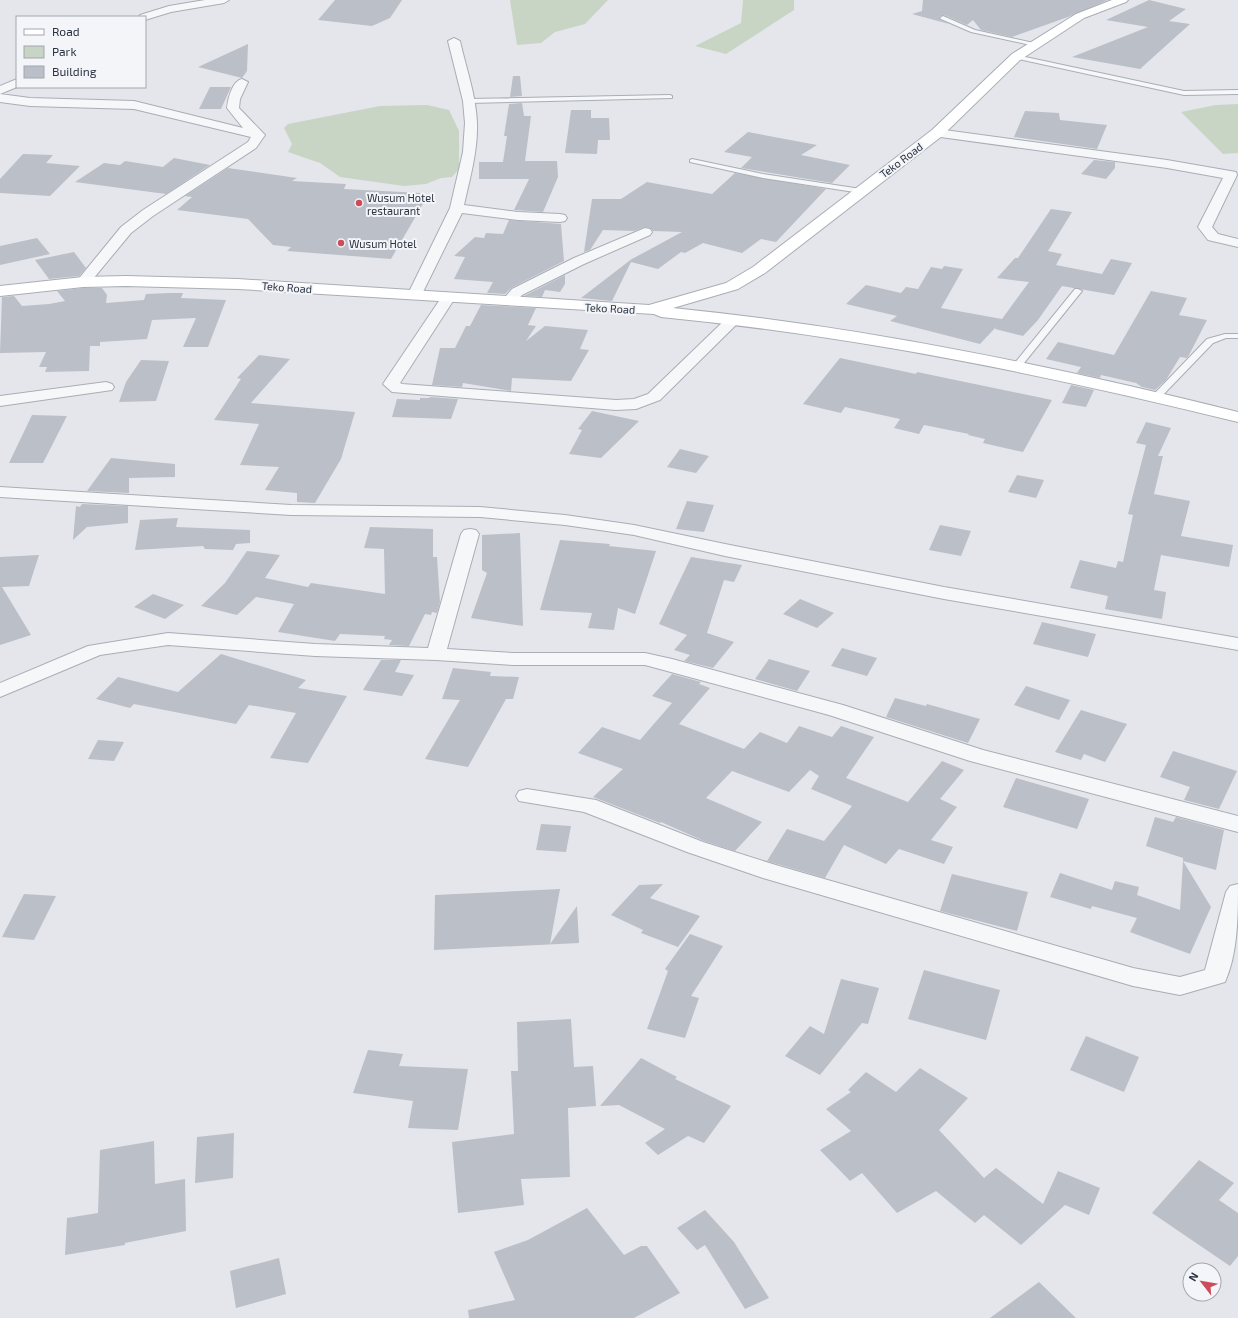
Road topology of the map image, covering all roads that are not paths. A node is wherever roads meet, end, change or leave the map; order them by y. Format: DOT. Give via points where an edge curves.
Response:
graph roads {
  1 [pos="224,0"];
  2 [pos="1122,0"];
  3 [pos="146,16"];
  4 [pos="943,18"];
  5 [pos="454,41"];
  6 [pos="1035,44"];
  7 [pos="1016,57"];
  8 [pos="242,82"];
  9 [pos="16,83"];
  10 [pos="0,91"];
  11 [pos="1238,92"];
  12 [pos="670,97"];
  13 [pos="0,98"];
  14 [pos="469,101"];
  15 [pos="937,132"];
  16 [pos="259,135"];
  17 [pos="692,161"];
  18 [pos="1235,175"];
  19 [pos="861,191"];
  20 [pos="457,208"];
  21 [pos="560,218"];
  22 [pos="645,232"];
  23 [pos="1238,243"];
  24 [pos="83,282"];
  25 [pos="0,291"];
  26 [pos="1078,291"];
  27 [pos="414,296"];
  28 [pos="448,298"];
  29 [pos="508,302"];
  30 [pos="650,310"];
  31 [pos="734,319"];
  32 [pos="1238,336"];
  33 [pos="1017,366"];
  34 [pos="106,387"];
  35 [pos="1157,396"];
  36 [pos="0,401"];
  37 [pos="1238,418"];
  38 [pos="0,492"];
  39 [pos="470,534"];
  40 [pos="1238,644"];
  41 [pos="436,654"];
  42 [pos="0,692"];
  43 [pos="527,796"];
  44 [pos="1238,824"];
  45 [pos="1238,892"];
  1 -- 3 [label="street" via="169,9"];
  2 -- 6 [label="street, Teko Road" via="1080,16"];
  4 -- 6 [label="lane" via="973,31"];
  5 -- 14 [label="street"];
  6 -- 7 [label="street, Teko Road"];
  7 -- 11 [label="lane" via="1184,93"];
  7 -- 15 [label="street, Teko Road"];
  8 -- 16 [label="street" via="233,108"];
  9 -- 10 [label="street"];
  12 -- 14 [label="lane"];
  13 -- 16 [label="street" via="30,102 134,105"];
  14 -- 20 [label="street" via="469,152"];
  15 -- 18 [label="street"];
  15 -- 19 [label="street, Teko Road"];
  16 -- 24 [label="street" via="240,155 126,230"];
  17 -- 19 [label="lane" via="763,176"];
  18 -- 23 [label="street" via="1216,202 1205,227 1213,237"];
  19 -- 30 [label="street, Teko Road" via="759,270 732,286"];
  20 -- 21 [label="street" via="518,216"];
  20 -- 27 [label="street"];
  22 -- 29 [label="street" via="517,292"];
  24 -- 25 [label="street, Teko Road"];
  24 -- 27 [label="street, Teko Road" via="238,284"];
  26 -- 33 [label="lane"];
  27 -- 28 [label="street, Teko Road"];
  28 -- 29 [label="street, Teko Road"];
  28 -- 31 [label="street" via="391,384 398,389 616,406 636,404 654,397"];
  29 -- 30 [label="street, Teko Road"];
  30 -- 31 [label="street"];
  31 -- 33 [label="street"];
  32 -- 35 [label="lane" via="1225,336 1210,341"];
  33 -- 35 [label="street"];
  34 -- 36 [label="street"];
  35 -- 37 [label="street"];
  38 -- 40 [label="street" via="291,510 480,512 565,520 634,530 944,593"];
  39 -- 41 [label="street"];
  41 -- 42 [label="street" via="315,650 168,639 95,650"];
  41 -- 44 [label="street" via="513,659 644,659 836,710 978,756"];
  43 -- 45 [label="street" via="588,805 695,847 771,872 1133,977 1180,986 1216,976"];
}
